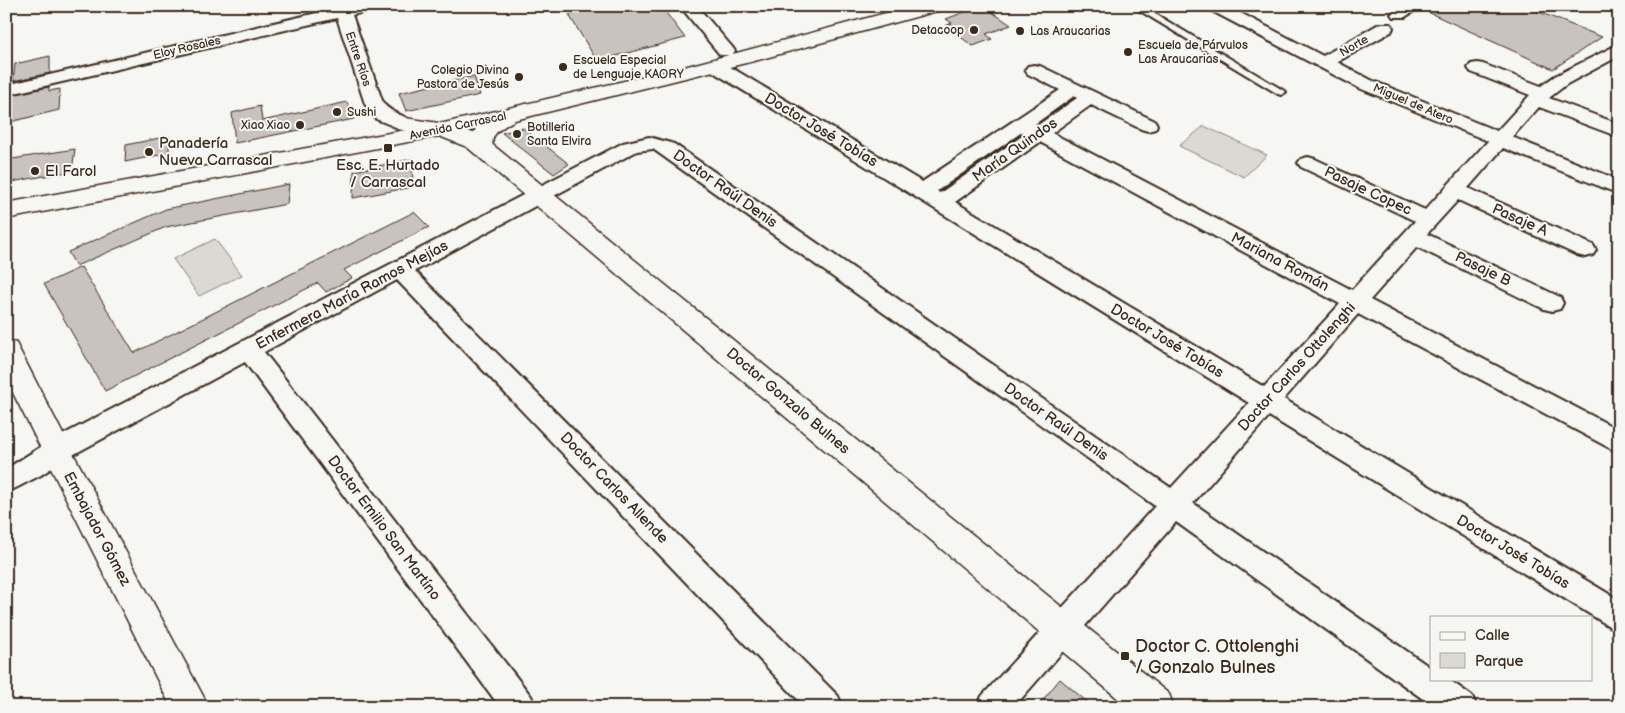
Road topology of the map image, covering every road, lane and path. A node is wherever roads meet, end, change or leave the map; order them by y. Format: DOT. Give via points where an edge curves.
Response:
graph roads {
  1 [pos="368,6"];
  2 [pos="688,6"];
  3 [pos="894,6"];
  4 [pos="934,6"];
  5 [pos="1136,6"];
  6 [pos="1414,6"];
  7 [pos="1225,8"];
  8 [pos="342,9"];
  9 [pos="1398,14"];
  10 [pos="1385,28"];
  11 [pos="1619,49"];
  12 [pos="721,59"];
  13 [pos="1323,63"];
  14 [pos="1478,68"];
  15 [pos="1034,70"];
  16 [pos="1073,88"];
  17 [pos="6,90"];
  18 [pos="1281,92"];
  19 [pos="1539,96"];
  20 [pos="1090,97"];
  21 [pos="507,116"];
  22 [pos="405,124"];
  23 [pos="1148,125"];
  24 [pos="1030,129"];
  25 [pos="444,130"];
  26 [pos="1619,131"];
  27 [pos="1499,140"];
  28 [pos="649,142"];
  29 [pos="482,147"];
  30 [pos="1308,162"];
  31 [pos="1619,188"];
  32 [pos="1454,190"];
  33 [pos="6,195"];
  34 [pos="540,195"];
  35 [pos="931,197"];
  36 [pos="6,211"];
  37 [pos="1421,228"];
  38 [pos="1585,250"];
  39 [pos="400,269"];
  40 [pos="1355,302"];
  41 [pos="1552,303"];
  42 [pos="249,349"];
  43 [pos="6,350"];
  44 [pos="1266,401"];
  45 [pos="1619,442"];
  46 [pos="56,451"];
  47 [pos="6,482"];
  48 [pos="1173,505"];
  49 [pos="1619,616"];
  50 [pos="1062,629"];
  51 [pos="191,707"];
  52 [pos="520,707"];
  53 [pos="827,707"];
  54 [pos="993,707"];
  55 [pos="1156,707"];
  56 [pos="1461,707"];
  1 -- 8 [label="street, Eloy Rosales"];
  2 -- 12 [label="street, Doctor José Tobías"];
  3 -- 12 [label="main road, Avenida Carrascal"];
  4 -- 12 [label="main road, Avenida Carrascal"];
  5 -- 18 [label="lane"];
  6 -- 9 [label="street"];
  7 -- 13 [label="street, Miguel de Atero"];
  8 -- 17 [label="street, Eloy Rosales"];
  8 -- 22 [label="street, Entre Ríos" via="374,104 383,115"];
  10 -- 13 [label="street, Norte"];
  11 -- 19 [label="street, Doctor Carlos Ottolenghi"];
  12 -- 21 [label="main road, Avenida Carrascal"];
  12 -- 22 [label="main road, Avenida Carrascal"];
  12 -- 35 [label="street, Doctor José Tobías"];
  13 -- 27 [label="street, Miguel de Atero" via="1387,94"];
  14 -- 19 [label="street"];
  15 -- 16 [label="street"];
  16 -- 20 [label="street"];
  16 -- 24 [label="street, María Quindos"];
  19 -- 26 [label="street"];
  19 -- 27 [label="street, Doctor Carlos Ottolenghi"];
  20 -- 23 [label="street"];
  20 -- 24 [label="street, María Quindos"];
  21 -- 25 [label="main road, Avenida Carrascal"];
  21 -- 29 [label="main road" via="486,132"];
  22 -- 25 [label="main road, Doctor Gonzalo Bulnes"];
  22 -- 33 [label="main road, Avenida Carrascal"];
  24 -- 35 [label="street, María Quindos"];
  24 -- 40 [label="street, Mariana Román"];
  25 -- 29 [label="main road, Doctor Gonzalo Bulnes" via="465,136"];
  25 -- 36 [label="main road, Avenida Carrascal"];
  27 -- 31 [label="street, Miguel de Atero"];
  27 -- 32 [label="street, Doctor Carlos Ottolenghi"];
  28 -- 34 [label="street, Enfermera María Ramos Mejías" via="630,147"];
  28 -- 48 [label="street, Doctor Raúl Denis" via="667,148"];
  29 -- 34 [label="main road, Doctor Gonzalo Bulnes"];
  30 -- 37 [label="street, Pasaje Copec"];
  32 -- 37 [label="street, Doctor Carlos Ottolenghi"];
  32 -- 38 [label="street, Pasaje A"];
  34 -- 39 [label="street, Enfermera María Ramos Mejías"];
  34 -- 50 [label="main road, Doctor Gonzalo Bulnes"];
  35 -- 44 [label="street, Doctor José Tobías"];
  37 -- 40 [label="street, Doctor Carlos Ottolenghi"];
  37 -- 41 [label="street, Pasaje B"];
  39 -- 42 [label="street, Enfermera María Ramos Mejías"];
  39 -- 53 [label="street, Doctor Carlos Allende"];
  40 -- 44 [label="street, Doctor Carlos Ottolenghi"];
  40 -- 45 [label="street, Mariana Román"];
  42 -- 46 [label="street, Enfermera María Ramos Mejías"];
  42 -- 52 [label="street, Doctor Emilio San Martíno"];
  43 -- 46 [label="main road, Embajador Gómez"];
  44 -- 48 [label="street, Doctor Carlos Ottolenghi"];
  44 -- 49 [label="street, Doctor José Tobías"];
  46 -- 47 [label="street, Enfermera María Ramos Mejías"];
  46 -- 51 [label="main road, Embajador Gómez"];
  48 -- 50 [label="street, Doctor Carlos Ottolenghi"];
  48 -- 56 [label="street, Doctor Raúl Denis"];
  50 -- 54 [label="street, Doctor Carlos Ottolenghi"];
  50 -- 55 [label="main road, Doctor Gonzalo Bulnes"];
}
